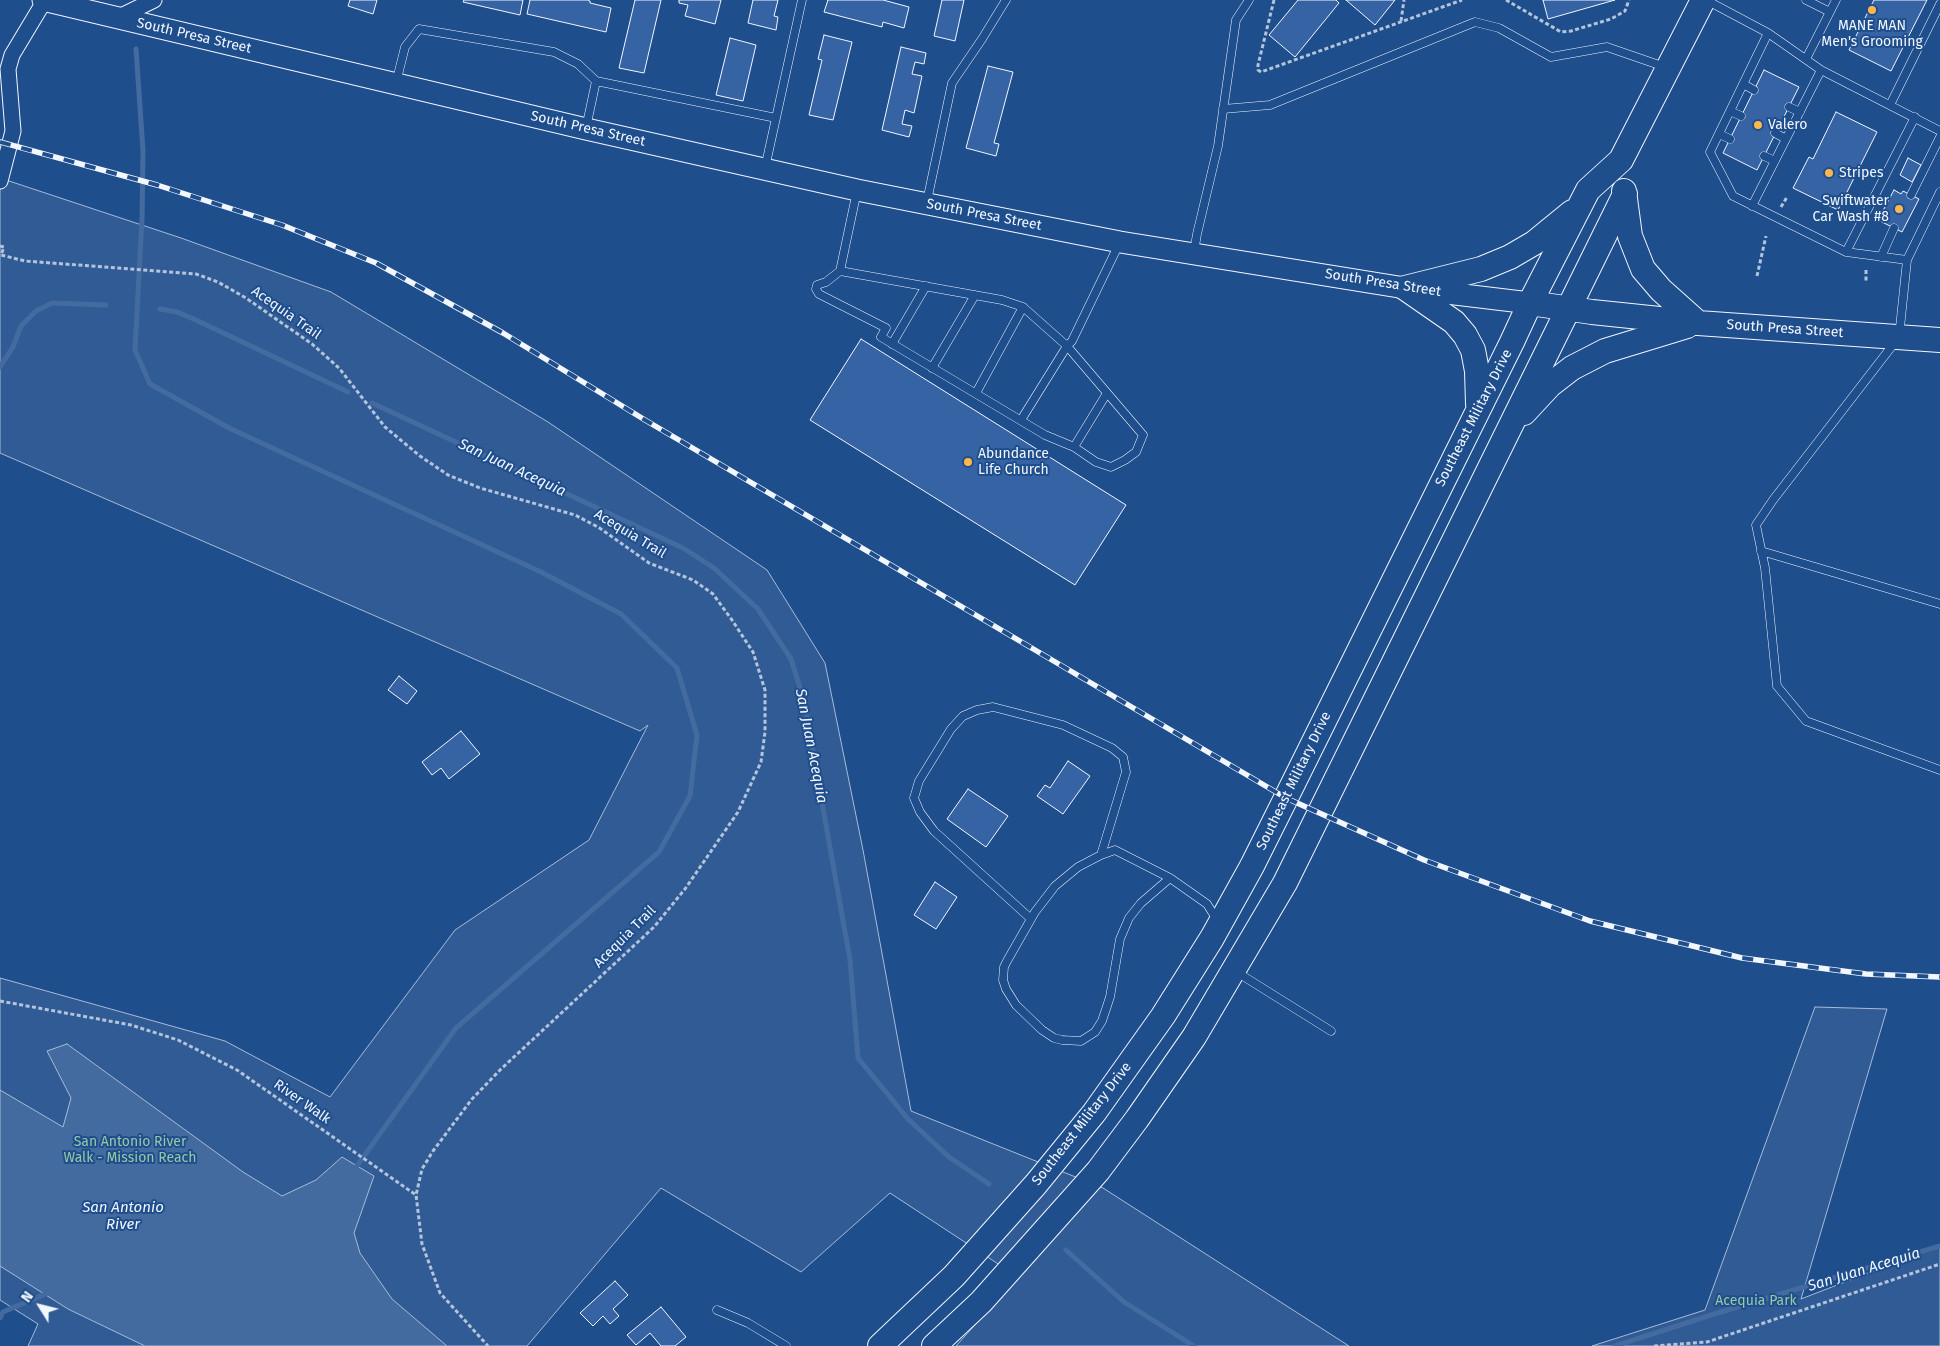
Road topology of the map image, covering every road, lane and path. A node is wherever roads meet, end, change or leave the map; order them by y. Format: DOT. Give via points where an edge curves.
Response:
graph roads {
  1 [pos="44,0"];
  2 [pos="154,0"];
  3 [pos="802,0"];
  4 [pos="1006,0"];
  5 [pos="1250,0"];
  6 [pos="1274,0"];
  7 [pos="1404,0"];
  8 [pos="1462,0"];
  9 [pos="1506,0"];
  10 [pos="1629,0"];
  11 [pos="1704,0"];
  12 [pos="1806,0"];
  13 [pos="1836,0"];
  14 [pos="1940,4"];
  15 [pos="1830,12"];
  16 [pos="117,18"];
  17 [pos="1401,22"];
  18 [pos="1768,33"];
  19 [pos="1806,59"];
  20 [pos="1668,68"];
  21 [pos="1821,70"];
  22 [pos="5,81"];
  23 [pos="596,81"];
  24 [pos="396,83"];
  25 [pos="1743,84"];
  26 [pos="1754,90"];
  27 [pos="1890,105"];
  28 [pos="1789,107"];
  29 [pos="1223,109"];
  30 [pos="1730,111"];
  31 [pos="1800,112"];
  32 [pos="1741,116"];
  33 [pos="1915,117"];
  34 [pos="776,118"];
  35 [pos="586,129"];
  36 [pos="1940,130"];
  37 [pos="1776,133"];
  38 [pos="1719,134"];
  39 [pos="1940,137"];
  40 [pos="1730,139"];
  41 [pos="1786,139"];
  42 [pos="1764,156"];
  43 [pos="1621,160"];
  44 [pos="1775,161"];
  45 [pos="765,168"];
  46 [pos="0,181"];
  47 [pos="858,190"];
  48 [pos="1940,192"];
  49 [pos="1625,194"];
  50 [pos="1911,194"];
  51 [pos="1786,197"];
  52 [pos="927,204"];
  53 [pos="1580,206"];
  54 [pos="1752,206"];
  55 [pos="1780,210"];
  56 [pos="1894,228"];
  57 [pos="1766,236"];
  58 [pos="1120,242"];
  59 [pos="0,246"];
  60 [pos="1846,252"];
  61 [pos="1194,254"];
  62 [pos="1881,257"];
  63 [pos="1907,260"];
  64 [pos="1866,270"];
  65 [pos="840,271"];
  66 [pos="1758,276"];
  67 [pos="1866,281"];
  68 [pos="926,286"];
  69 [pos="1405,288"];
  70 [pos="975,295"];
  71 [pos="1530,302"];
  72 [pos="1023,307"];
  73 [pos="1568,308"];
  74 [pos="1698,323"];
  75 [pos="1899,337"];
  76 [pos="1940,340"];
  77 [pos="892,344"];
  78 [pos="1067,346"];
  79 [pos="932,368"];
  80 [pos="976,393"];
  81 [pos="1108,394"];
  82 [pos="1478,409"];
  83 [pos="1021,420"];
  84 [pos="1505,435"];
  85 [pos="1074,447"];
  86 [pos="1761,551"];
  87 [pos="1940,604"];
  88 [pos="1940,770"];
  89 [pos="1101,855"];
  90 [pos="1170,878"];
  91 [pos="1031,919"];
  92 [pos="1219,923"];
  93 [pos="1250,942"];
  94 [pos="1234,970"];
  95 [pos="0,1001"];
  96 [pos="1331,1031"];
  97 [pos="416,1195"];
  98 [pos="1940,1264"];
  99 [pos="717,1310"];
  100 [pos="488,1346"];
  101 [pos="786,1346"];
  102 [pos="880,1346"];
  103 [pos="934,1346"];
  104 [pos="1654,1346"];
  1 -- 16 [label="main road, South Presa Street"];
  1 -- 22 [label="street" via="12,54"];
  2 -- 16 [label="street"];
  3 -- 34 [label="lane"];
  4 -- 52 [label="lane" via="952,83"];
  5 -- 29 [label="lane" via="1236,20"];
  6 -- 17 [label="path" via="1258,65 1262,72"];
  7 -- 17 [label="path"];
  8 -- 17 [label="path"];
  9 -- 10 [label="path" via="1560,32 1571,32 1625,12"];
  11 -- 18 [label="lane"];
  11 -- 20 [label="main road, Southeast Military Drive"];
  12 -- 15 [label="lane"];
  13 -- 15 [label="lane"];
  14 -- 27 [label="lane"];
  15 -- 19 [label="lane"];
  16 -- 24 [label="main road, South Presa Street"];
  18 -- 19 [label="lane"];
  18 -- 25 [label="lane"];
  19 -- 21 [label="lane"];
  20 -- 29 [label="lane" via="1607,47 1551,57 1499,28 1475,22 1270,106"];
  20 -- 43 [label="main road, Southeast Military Drive"];
  21 -- 27 [label="lane"];
  21 -- 31 [label="lane"];
  22 -- 46 [label="street" via="13,131"];
  23 -- 24 [label="lane" via="578,64 554,52 419,29 405,47"];
  23 -- 34 [label="lane"];
  23 -- 35 [label="lane"];
  24 -- 35 [label="main road, South Presa Street"];
  25 -- 26 [label="lane"];
  25 -- 30 [label="lane"];
  27 -- 33 [label="lane"];
  28 -- 31 [label="lane"];
  29 -- 61 [label="lane"];
  30 -- 32 [label="lane"];
  30 -- 38 [label="lane"];
  31 -- 41 [label="lane"];
  33 -- 36 [label="lane"];
  33 -- 60 [label="lane"];
  34 -- 45 [label="lane"];
  35 -- 45 [label="main road, South Presa Street"];
  37 -- 41 [label="lane"];
  38 -- 40 [label="lane"];
  38 -- 54 [label="lane" via="1710,152 1733,196"];
  39 -- 50 [label="lane"];
  41 -- 44 [label="lane"];
  42 -- 44 [label="lane"];
  43 -- 49 [label="main road"];
  43 -- 53 [label="main road, Southeast Military Drive" via="1588,190"];
  44 -- 54 [label="lane"];
  45 -- 47 [label="main road, South Presa Street"];
  47 -- 52 [label="main road, South Presa Street"];
  47 -- 65 [label="lane"];
  48 -- 63 [label="lane"];
  49 -- 73 [label="main road"];
  49 -- 74 [label="main road" via="1630,236 1643,269"];
  51 -- 55 [label="path"];
  52 -- 58 [label="main road, South Presa Street"];
  53 -- 69 [label="main road" via="1534,244 1510,257"];
  53 -- 71 [label="main road, Southeast Military Drive"];
  54 -- 60 [label="lane"];
  56 -- 62 [label="lane"];
  57 -- 66 [label="path"];
  58 -- 61 [label="main road, South Presa Street"];
  58 -- 78 [label="lane"];
  59 -- 97 [label="path, Acequia Trail" via="4,247 1,255 25,261 196,274 218,282 312,344 339,368 385,428 420,456 448,475 480,488 575,515 598,526 650,563 693,580 713,594 753,652 765,690 765,732 761,762 738,812 685,889 654,927 472,1099 422,1169"];
  60 -- 62 [label="lane"];
  61 -- 69 [label="main road, South Presa Street"];
  62 -- 63 [label="lane"];
  63 -- 75 [label="lane"];
  64 -- 67 [label="path"];
  65 -- 68 [label="lane"];
  65 -- 77 [label="lane" via="817,285 819,294 886,328 881,337"];
  68 -- 70 [label="lane"];
  68 -- 77 [label="lane"];
  69 -- 71 [label="main road, South Presa Street"];
  69 -- 82 [label="main road" via="1454,322 1465,335 1473,350 1477,370"];
  70 -- 72 [label="lane"];
  70 -- 79 [label="lane"];
  71 -- 73 [label="main road, South Presa Street"];
  71 -- 82 [label="main road, Southeast Military Drive"];
  72 -- 78 [label="lane"];
  72 -- 80 [label="lane"];
  73 -- 74 [label="main road, South Presa Street"];
  73 -- 84 [label="main road"];
  74 -- 75 [label="main road, South Presa Street"];
  74 -- 84 [label="main road" via="1604,351 1572,368 1550,385"];
  75 -- 76 [label="main road, South Presa Street"];
  75 -- 86 [label="lane" via="1756,525"];
  77 -- 79 [label="lane"];
  78 -- 81 [label="lane"];
  78 -- 83 [label="lane"];
  79 -- 80 [label="lane"];
  80 -- 83 [label="lane"];
  81 -- 85 [label="lane"];
  81 -- 85 [label="lane" via="1143,435 1136,452 1110,467"];
  82 -- 92 [label="main road, Southeast Military Drive" via="1252,866"];
  83 -- 85 [label="lane"];
  84 -- 93 [label="main road" via="1320,814"];
  86 -- 87 [label="lane"];
  86 -- 88 [label="lane" via="1777,686 1806,721"];
  89 -- 90 [label="lane" via="1115,850"];
  89 -- 91 [label="lane" via="1067,875 1045,897"];
  89 -- 91 [label="lane" via="1126,772 1123,757 1112,748 1063,725 1002,709 993,707 963,716 919,781 914,798 934,831"];
  90 -- 91 [label="lane" via="1129,918 1120,939 1110,997 1102,1021 1095,1032 1081,1041 1062,1040 1042,1030 1016,1005 1006,988 1004,967"];
  90 -- 92 [label="lane" via="1207,904"];
  92 -- 93 [label="main road"];
  92 -- 102 [label="main road, Southeast Military Drive" via="1163,1016 1082,1127 954,1276"];
  93 -- 94 [label="main road"];
  94 -- 96 [label="lane"];
  94 -- 103 [label="main road" via="1180,1058 1098,1170 981,1302"];
  95 -- 97 [label="path, River Walk" via="131,1025 178,1040 237,1070"];
  97 -- 100 [label="path" via="422,1244 440,1293"];
  98 -- 104 [label="path" via="1707,1342"];
  99 -- 101 [label="lane"];
}
